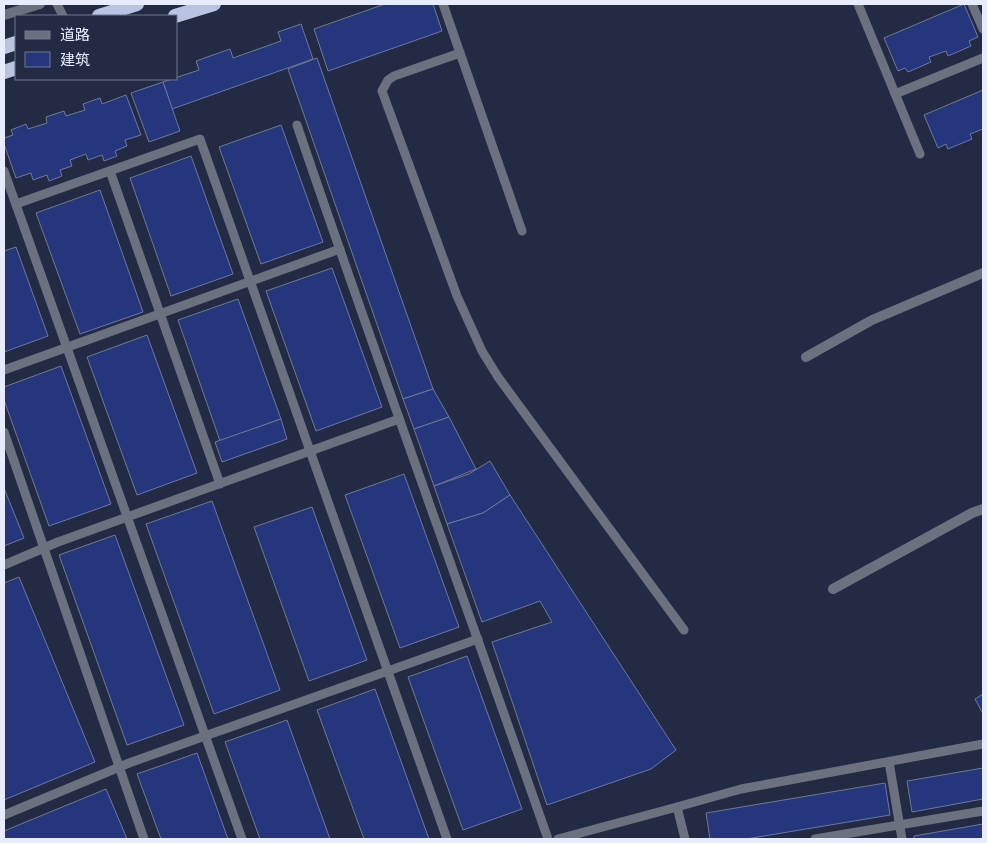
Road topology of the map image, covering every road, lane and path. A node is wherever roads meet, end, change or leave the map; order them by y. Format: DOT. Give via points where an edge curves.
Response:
graph roads {
  1 [pos="40,4"];
  2 [pos="137,4"];
  3 [pos="214,4"];
  4 [pos="443,4"];
  5 [pos="858,4"];
  6 [pos="972,4"];
  7 [pos="4,15"];
  8 [pos="102,15"];
  9 [pos="178,15"];
  10 [pos="983,30"];
  11 [pos="460,54"];
  12 [pos="983,58"];
  13 [pos="895,94"];
  14 [pos="297,125"];
  15 [pos="920,154"];
  16 [pos="4,171"];
  17 [pos="110,171"];
  18 [pos="16,204"];
  19 [pos="522,231"];
  20 [pos="340,249"];
  21 [pos="983,273"];
  22 [pos="250,282"];
  23 [pos="160,314"];
  24 [pos="67,348"];
  25 [pos="806,357"];
  26 [pos="4,370"];
  27 [pos="399,419"];
  28 [pos="4,432"];
  29 [pos="310,451"];
  30 [pos="220,484"];
  31 [pos="983,510"];
  32 [pos="128,517"];
  33 [pos="44,549"];
  34 [pos="4,565"];
  35 [pos="833,589"];
  36 [pos="684,630"];
  37 [pos="478,639"];
  38 [pos="388,671"];
  39 [pos="206,736"];
  40 [pos="983,744"];
  41 [pos="889,762"];
  42 [pos="119,767"];
  43 [pos="676,807"];
  44 [pos="983,811"];
  45 [pos="4,815"];
  46 [pos="900,825"];
  47 [pos="144,839"];
  48 [pos="242,839"];
  49 [pos="447,839"];
  50 [pos="548,839"];
  51 [pos="558,839"];
  52 [pos="685,839"];
  53 [pos="815,839"];
  54 [pos="902,839"];
  1 -- 7 [label="street"];
  2 -- 8 [label="highway"];
  3 -- 9 [label="highway"];
  4 -- 11 [label="lane"];
  5 -- 13 [label="lane"];
  6 -- 10 [label="lane"];
  11 -- 19 [label="lane"];
  11 -- 36 [label="lane" via="394,76 382,90 458,296 482,351 498,377"];
  12 -- 13 [label="lane"];
  13 -- 15 [label="lane"];
  14 -- 20 [label="lane"];
  16 -- 18 [label="lane"];
  17 -- 18 [label="lane"];
  17 -- 22 [label="lane" via="200,139"];
  17 -- 23 [label="lane"];
  18 -- 24 [label="lane"];
  20 -- 22 [label="lane"];
  20 -- 27 [label="lane"];
  21 -- 25 [label="street" via="872,320"];
  22 -- 23 [label="lane"];
  22 -- 29 [label="lane"];
  23 -- 24 [label="lane"];
  23 -- 30 [label="lane"];
  24 -- 26 [label="lane"];
  24 -- 32 [label="lane"];
  27 -- 29 [label="lane"];
  27 -- 37 [label="lane"];
  28 -- 33 [label="lane"];
  29 -- 30 [label="lane"];
  29 -- 38 [label="lane"];
  30 -- 32 [label="lane"];
  31 -- 35 [label="street"];
  32 -- 33 [label="lane"];
  32 -- 39 [label="lane"];
  33 -- 34 [label="lane"];
  33 -- 42 [label="lane"];
  37 -- 38 [label="lane"];
  37 -- 50 [label="lane"];
  38 -- 39 [label="lane"];
  38 -- 49 [label="lane"];
  39 -- 42 [label="lane"];
  39 -- 48 [label="lane"];
  40 -- 41 [label="lane"];
  41 -- 43 [label="lane" via="742,789"];
  41 -- 46 [label="lane"];
  42 -- 45 [label="lane"];
  42 -- 47 [label="lane"];
  43 -- 51 [label="lane"];
  43 -- 52 [label="lane"];
  44 -- 46 [label="lane"];
  46 -- 53 [label="lane"];
  46 -- 54 [label="lane"];
}
